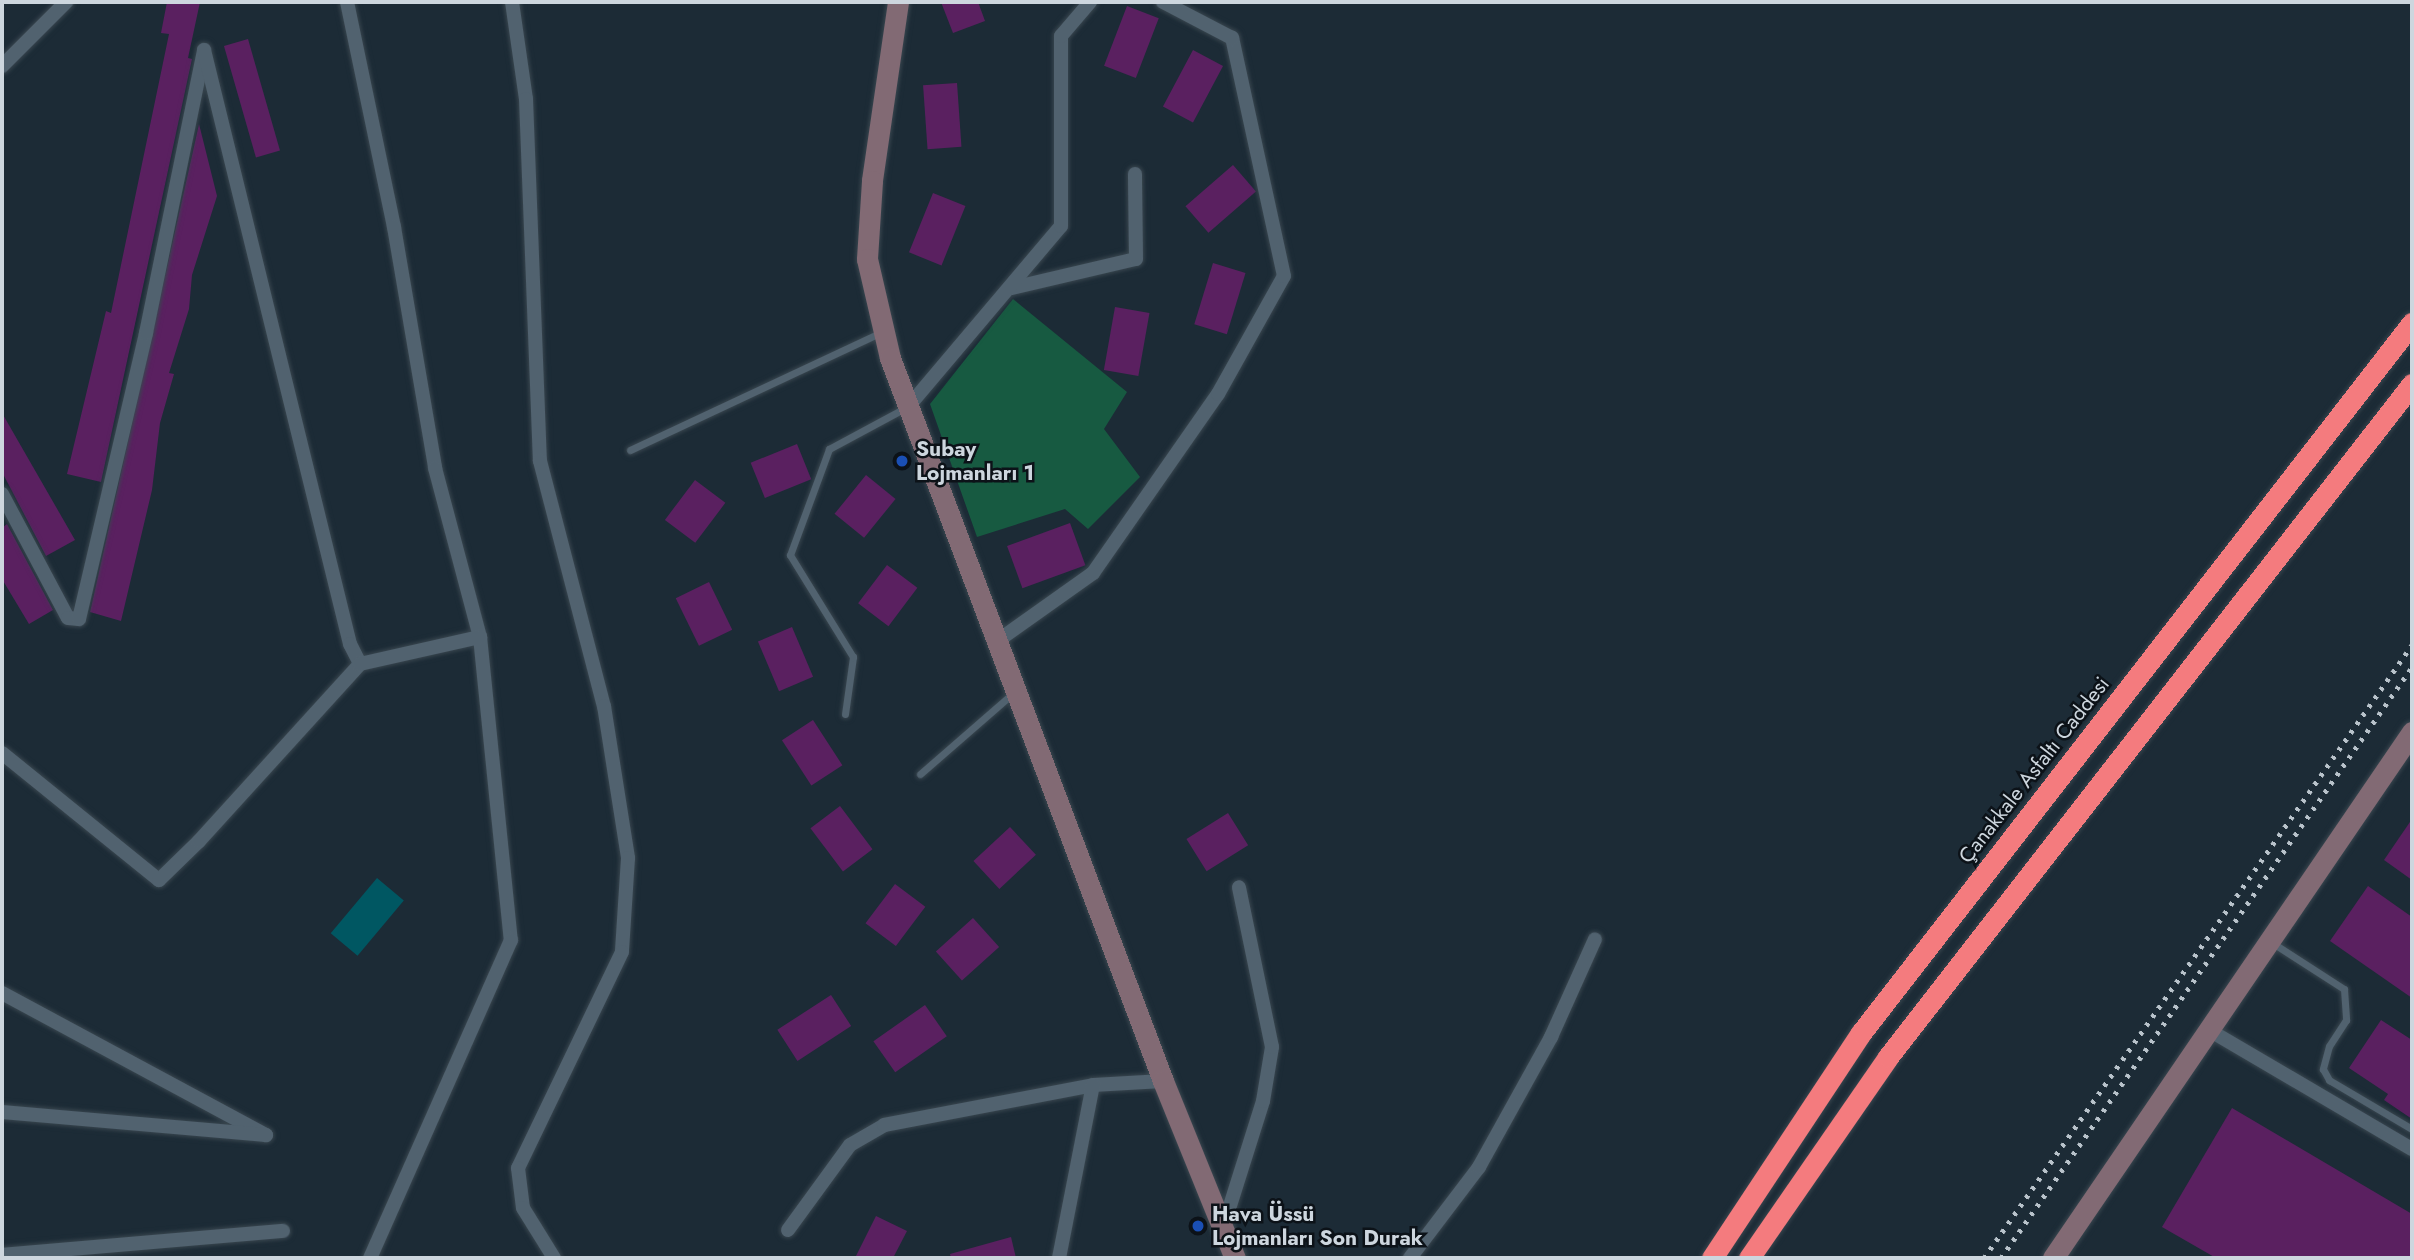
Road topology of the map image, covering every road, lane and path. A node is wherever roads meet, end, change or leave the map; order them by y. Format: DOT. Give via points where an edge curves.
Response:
graph roads {
  1 [pos="66,2"];
  2 [pos="347,2"];
  3 [pos="512,2"];
  4 [pos="898,2"];
  5 [pos="1090,2"];
  6 [pos="1163,2"];
  7 [pos="2,66"];
  8 [pos="1135,174"];
  9 [pos="1012,288"];
  10 [pos="2412,323"];
  11 [pos="884,331"];
  12 [pos="2412,384"];
  13 [pos="908,407"];
  14 [pos="630,450"];
  15 [pos="2,494"];
  16 [pos="480,636"];
  17 [pos="996,642"];
  18 [pos="360,664"];
  19 [pos="1015,692"];
  20 [pos="845,714"];
  21 [pos="2412,732"];
  22 [pos="2,754"];
  23 [pos="920,774"];
  24 [pos="1239,887"];
  25 [pos="1595,939"];
  26 [pos="2269,941"];
  27 [pos="2,993"];
  28 [pos="2208,1030"];
  29 [pos="1163,1081"];
  30 [pos="1093,1085"];
  31 [pos="2,1112"];
  32 [pos="2412,1129"];
  33 [pos="2412,1149"];
  34 [pos="1223,1228"];
  35 [pos="788,1230"];
  36 [pos="283,1231"];
  37 [pos="2,1255"];
  38 [pos="370,1258"];
  39 [pos="554,1258"];
  40 [pos="1059,1258"];
  41 [pos="1235,1258"];
  42 [pos="1410,1258"];
  43 [pos="1712,1258"];
  44 [pos="1749,1258"];
  45 [pos="2053,1258"];
  1 -- 7 [label="street"];
  2 -- 16 [label="street" via="394,227 435,468"];
  3 -- 39 [label="street" via="526,99 540,461 604,706 628,858 622,952 518,1168 523,1208"];
  4 -- 11 [label="street" via="872,181 867,259"];
  5 -- 9 [label="street" via="1061,36 1060,226"];
  6 -- 17 [label="street" via="1232,38 1284,276 1217,394 1093,573"];
  8 -- 9 [label="street" via="1136,258"];
  9 -- 13 [label="street"];
  10 -- 43 [label="highway, Çanakkale Asfaltı Caddesi" via="1861,1033"];
  11 -- 13 [label="street"];
  11 -- 14 [label="lane"];
  12 -- 44 [label="highway" via="1888,1057"];
  13 -- 17 [label="street"];
  13 -- 20 [label="lane" via="829,449 790,555 853,657"];
  15 -- 18 [label="street" via="68,618 79,619 146,333 204,50 350,644"];
  16 -- 18 [label="street"];
  16 -- 38 [label="street" via="511,940"];
  17 -- 19 [label="street"];
  18 -- 22 [label="street" via="159,880"];
  19 -- 23 [label="lane"];
  19 -- 29 [label="street"];
  21 -- 26 [label="street"];
  24 -- 34 [label="street" via="1272,1047 1263,1101"];
  25 -- 42 [label="street" via="1551,1037 1479,1167"];
  26 -- 28 [label="street"];
  26 -- 32 [label="lane" via="2344,989 2346,1020 2329,1046 2323,1069 2329,1080"];
  27 -- 31 [label="street" via="266,1135"];
  28 -- 33 [label="street"];
  28 -- 45 [label="street"];
  29 -- 30 [label="street"];
  29 -- 34 [label="street"];
  30 -- 35 [label="street" via="884,1125 850,1145"];
  30 -- 40 [label="street"];
  34 -- 41 [label="street"];
  36 -- 37 [label="street"];
}
